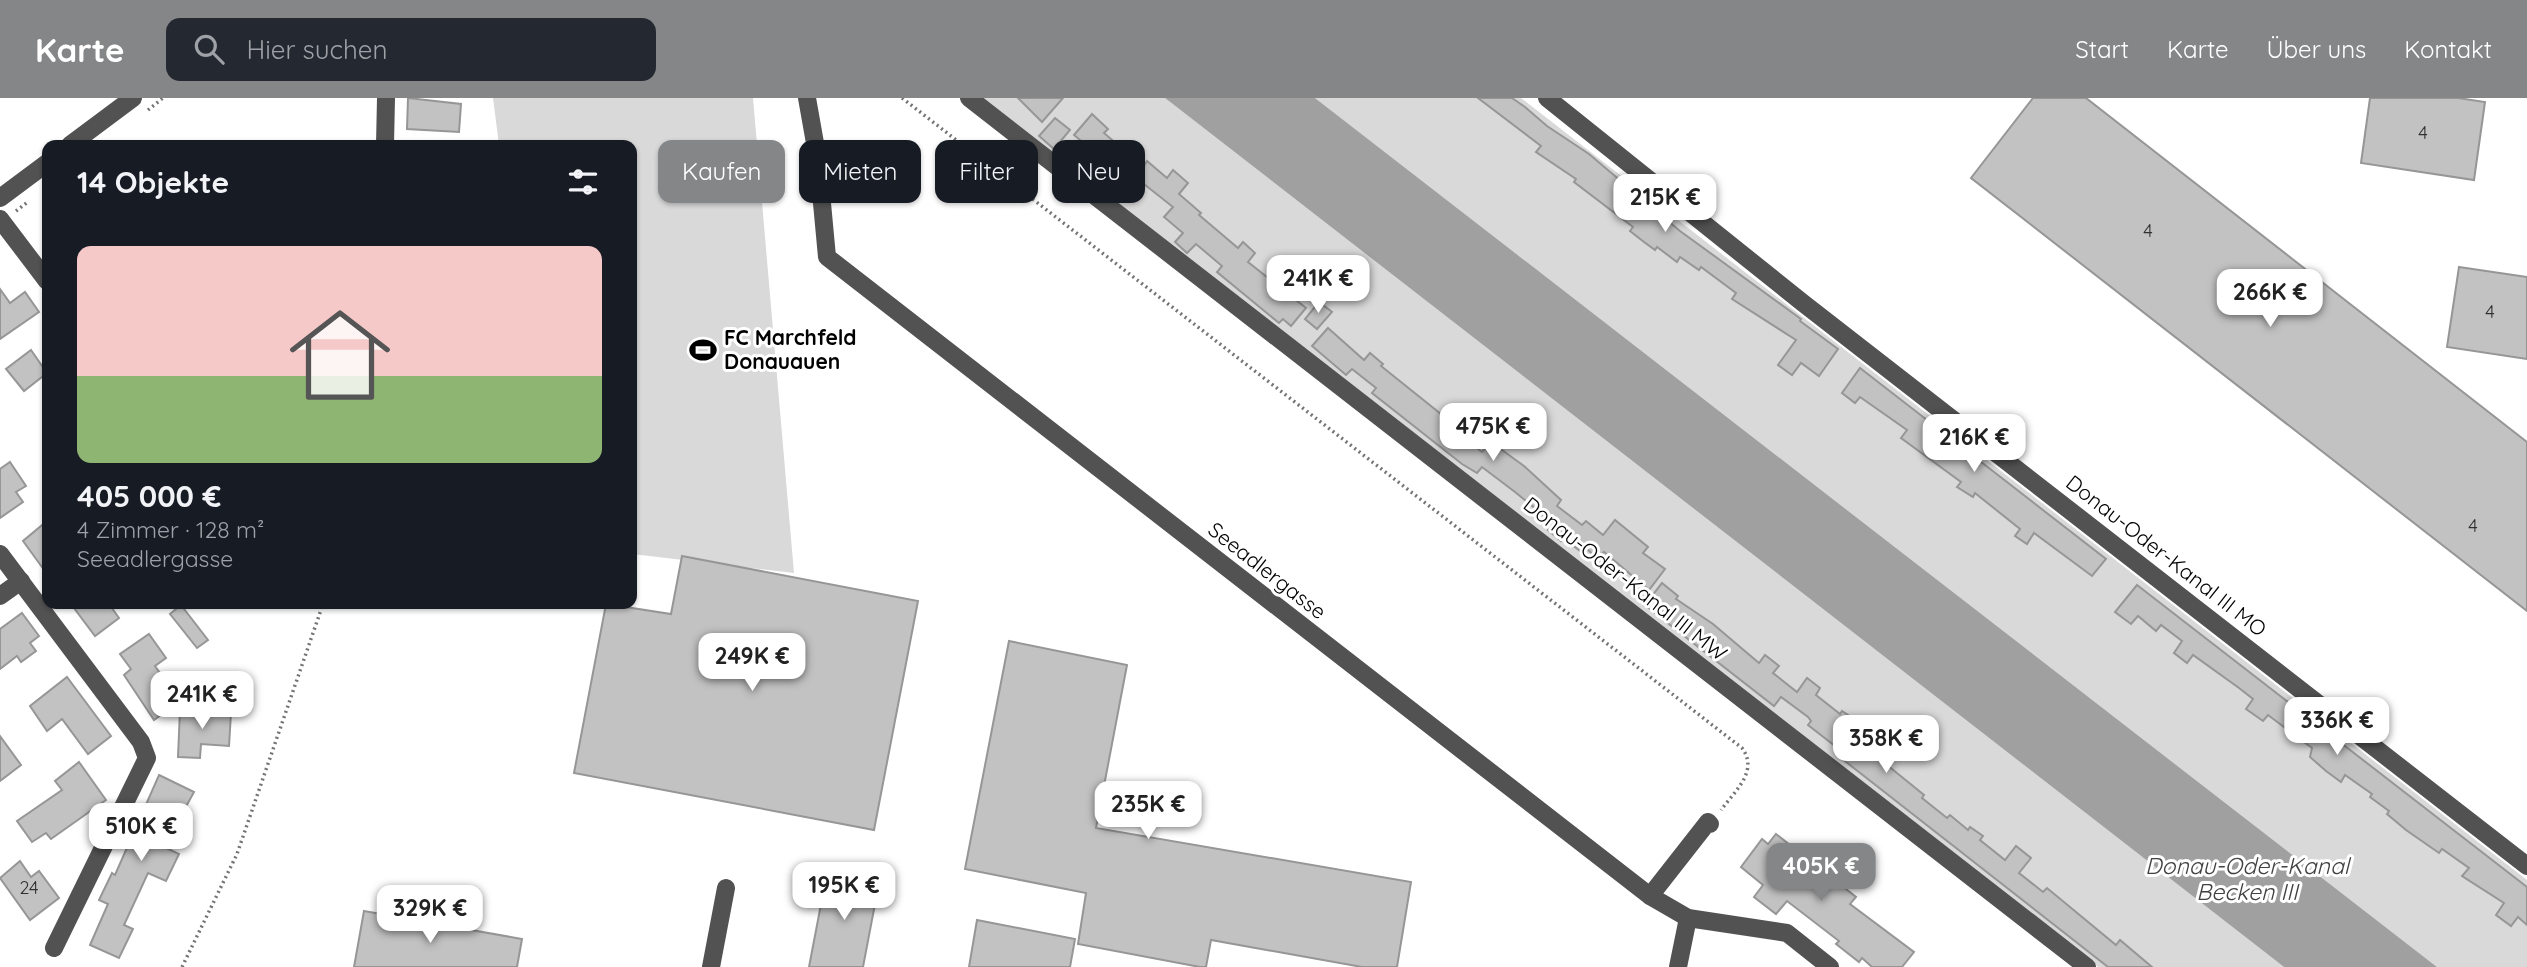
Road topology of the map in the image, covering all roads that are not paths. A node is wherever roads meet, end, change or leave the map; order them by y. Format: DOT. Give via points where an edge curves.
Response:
graph roads {
  1 [pos="133,98"];
  2 [pos="386,98"];
  3 [pos="807,98"];
  4 [pos="970,98"];
  5 [pos="1547,98"];
  6 [pos="77,140"];
  7 [pos="385,140"];
  8 [pos="42,167"];
  9 [pos="0,198"];
  10 [pos="1,220"];
  11 [pos="42,274"];
  12 [pos="0,554"];
  13 [pos="21,581"];
  14 [pos="0,596"];
  15 [pos="1710,824"];
  16 [pos="2527,866"];
  17 [pos="726,888"];
  18 [pos="1650,896"];
  19 [pos="1688,918"];
  20 [pos="54,948"];
  21 [pos="711,967"];
  22 [pos="1678,967"];
  23 [pos="1830,967"];
  24 [pos="2087,967"];
  1 -- 6 [label="street"];
  2 -- 7 [label="street"];
  3 -- 18 [label="street, Seeadlergasse" via="827,257"];
  4 -- 24 [label="street, Donau-Oder-Kanal III MW"];
  5 -- 16 [label="street, Donau-Oder-Kanal III MO"];
  8 -- 9 [label="street"];
  10 -- 11 [label="street"];
  12 -- 13 [label="street"];
  13 -- 14 [label="street"];
  13 -- 20 [label="street" via="141,741 146,758"];
  15 -- 18 [label="street"];
  17 -- 21 [label="street"];
  18 -- 19 [label="street, Seeadlergasse"];
  19 -- 22 [label="street"];
  19 -- 23 [label="street, Seeadlergasse" via="1787,933"];
}
